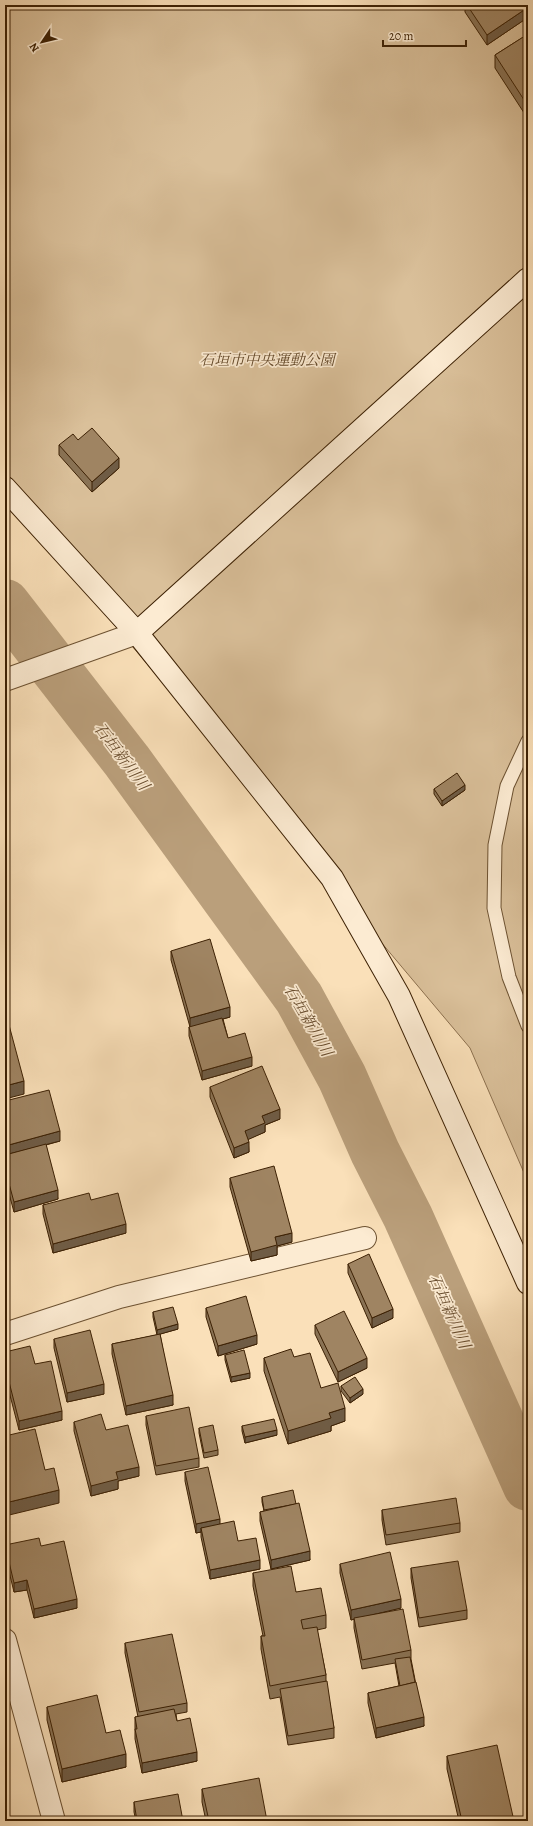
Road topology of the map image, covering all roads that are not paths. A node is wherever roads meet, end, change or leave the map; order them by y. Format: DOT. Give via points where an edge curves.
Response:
graph roads {
  1 [pos="528,280"];
  2 [pos="5,488"];
  3 [pos="137,633"];
  4 [pos="5,680"];
  5 [pos="528,741"];
  6 [pos="528,1026"];
  7 [pos="365,1238"];
  8 [pos="528,1283"];
  9 [pos="5,1334"];
  10 [pos="5,1640"];
  11 [pos="54,1821"];
  1 -- 3 [label="street"];
  2 -- 3 [label="street"];
  3 -- 4 [label="street"];
  3 -- 8 [label="street" via="332,878 399,996"];
  5 -- 6 [label="lane" via="507,786 495,845 494,908 509,977"];
  7 -- 9 [label="street" via="119,1297"];
  10 -- 11 [label="street"];
}
